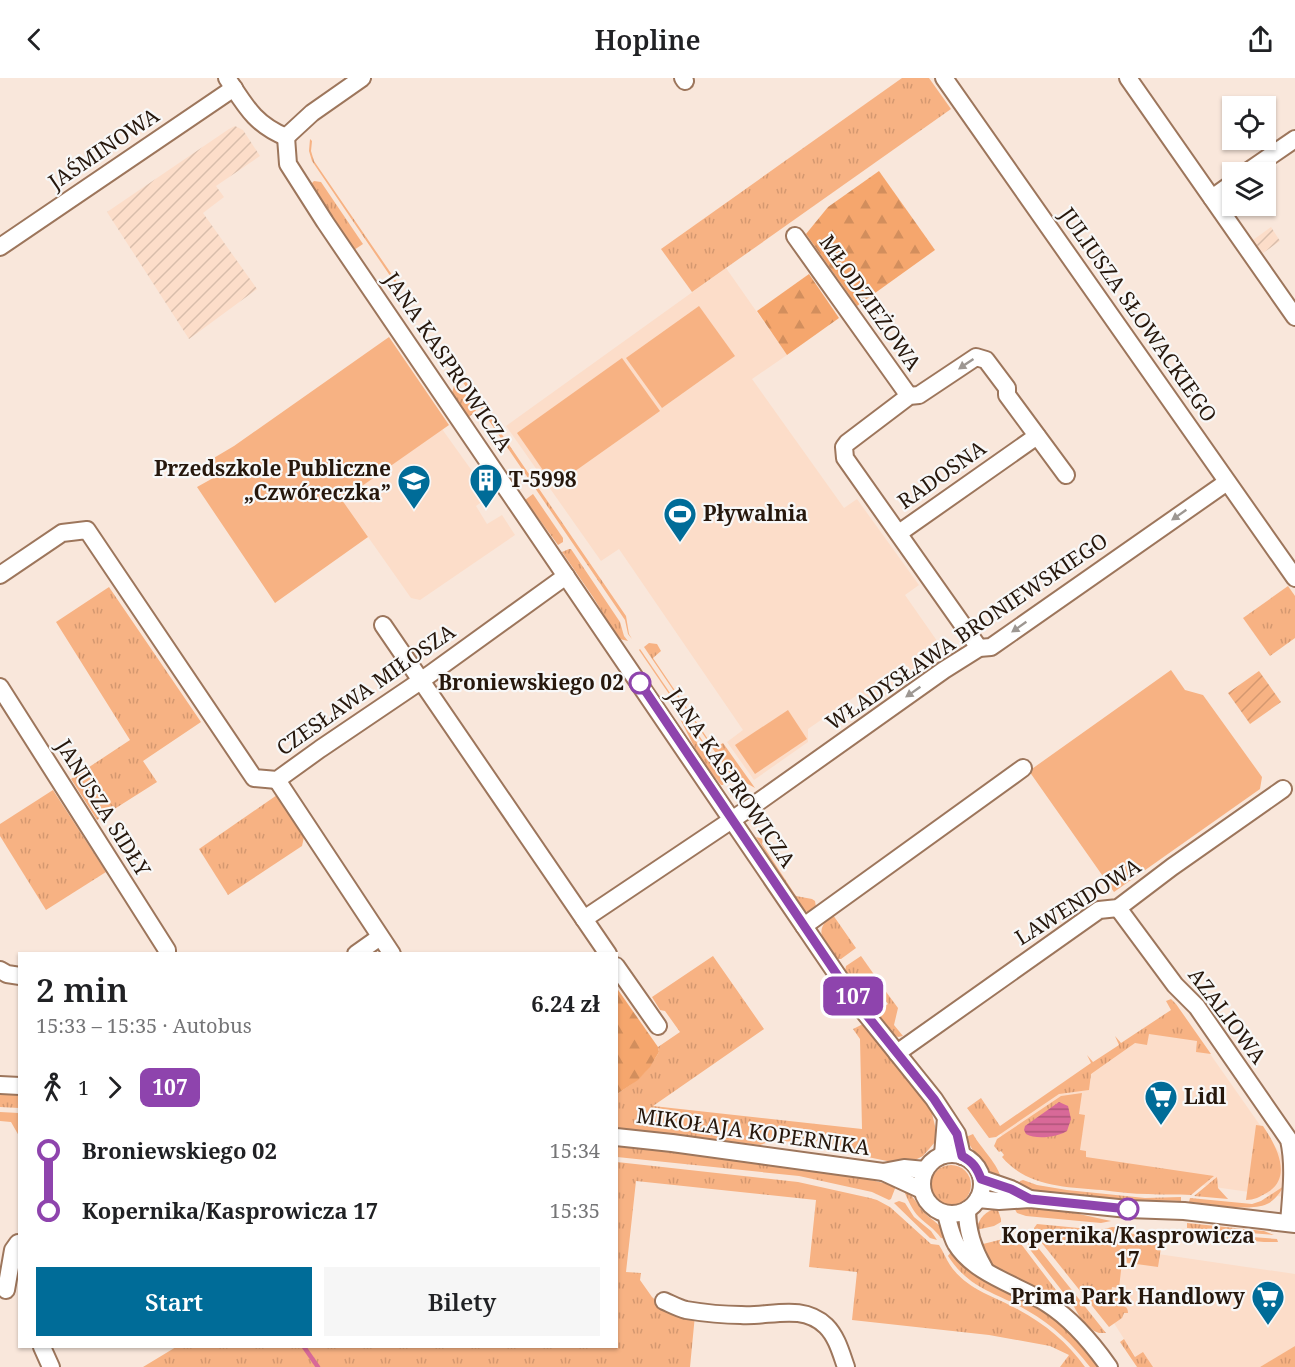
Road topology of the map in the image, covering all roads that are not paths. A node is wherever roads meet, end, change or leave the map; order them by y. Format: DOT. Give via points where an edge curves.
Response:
graph roads {
  1 [pos="362,78"];
  2 [pos="944,78"];
  3 [pos="1128,78"];
  4 [pos="230,83"];
  5 [pos="286,137"];
  6 [pos="1295,139"];
  7 [pos="1262,162"];
  8 [pos="1222,191"];
  9 [pos="1212,198"];
  10 [pos="795,236"];
  11 [pos="0,248"];
  12 [pos="1292,309"];
  13 [pos="909,396"];
  14 [pos="1037,436"];
  15 [pos="1066,475"];
  16 [pos="1227,482"];
  17 [pos="899,533"];
  18 [pos="0,575"];
  19 [pos="566,576"];
  20 [pos="1295,578"];
  21 [pos="383,625"];
  22 [pos="979,648"];
  23 [pos="422,680"];
  24 [pos="0,687"];
  25 [pos="1023,768"];
  26 [pos="277,780"];
  27 [pos="1283,789"];
  28 [pos="732,820"];
  29 [pos="1118,908"];
  30 [pos="584,919"];
  31 [pos="804,926"];
  32 [pos="380,937"];
  33 [pos="166,952"];
  34 [pos="359,952"];
  35 [pos="391,952"];
  36 [pos="607,952"];
  37 [pos="618,969"];
  38 [pos="0,970"];
  39 [pos="18,976"];
  40 [pos="658,1026"];
  41 [pos="897,1053"];
  42 [pos="0,1085"];
  43 [pos="18,1086"];
  44 [pos="946,1118"];
  45 [pos="618,1137"];
  46 [pos="1294,1154"];
  47 [pos="943,1155"];
  48 [pos="962,1156"];
  49 [pos="926,1170"];
  50 [pos="883,1172"];
  51 [pos="981,1179"];
  52 [pos="922,1190"];
  53 [pos="1030,1199"];
  54 [pos="973,1205"];
  55 [pos="946,1214"];
  56 [pos="1292,1223"];
  57 [pos="18,1244"];
  58 [pos="984,1269"];
  59 [pos="9,1291"];
  60 [pos="664,1302"];
  61 [pos="42,1348"];
  62 [pos="51,1367"];
  63 [pos="846,1367"];
  64 [pos="1109,1367"];
  1 -- 5 [label="street" via="312,113"];
  2 -- 16 [label="street, JULIUSZA SŁOWACKIEGO"];
  3 -- 9 [label="street"];
  4 -- 5 [label="street" via="257,121"];
  4 -- 11 [label="street, JAŚMINOWA"];
  5 -- 19 [label="street, JANA KASPROWICZA" via="288,164 301,185"];
  6 -- 7 [label="street"];
  8 -- 9 [label="street"];
  9 -- 12 [label="street"];
  10 -- 13 [label="street, MŁODZIEŻOWA"];
  14 -- 13 [label="street, MŁODZIEŻOWA, one-way" via="986,360 976,357 920,395"];
  13 -- 17 [label="street, MŁODZIEŻOWA" via="847,443 843,452"];
  14 -- 15 [label="street, MŁODZIEŻOWA"];
  14 -- 17 [label="street, RADOSNA"];
  16 -- 20 [label="street, JULIUSZA SŁOWACKIEGO"];
  16 -- 22 [label="street, WŁADYSŁAWA BRONIEWSKIEGO, one-way" via="992,647"];
  17 -- 22 [label="street, RADOSNA"];
  18 -- 26 [label="street, CZESŁAWA MIŁOSZA" via="62,534 87,530 255,778"];
  19 -- 23 [label="street, CZESŁAWA MIŁOSZA"];
  19 -- 28 [label="street, JANA KASPROWICZA"];
  21 -- 23 [label="street"];
  22 -- 28 [label="street, WŁADYSŁAWA BRONIEWSKIEGO, one-way"];
  23 -- 26 [label="street, CZESŁAWA MIŁOSZA"];
  23 -- 30 [label="street"];
  24 -- 33 [label="street, JANUSZA SIDŁY"];
  25 -- 31 [label="street"];
  26 -- 32 [label="street"];
  27 -- 29 [label="street, LAWENDOWA"];
  28 -- 30 [label="street, WŁADYSŁAWA BRONIEWSKIEGO"];
  28 -- 31 [label="street, JANA KASPROWICZA"];
  29 -- 41 [label="street, LAWENDOWA" via="1099,910"];
  29 -- 46 [label="street, AZALIOWA" via="1175,985 1197,1006 1289,1140"];
  30 -- 36 [label="street"];
  31 -- 41 [label="street, JANA KASPROWICZA"];
  32 -- 34 [label="street"];
  32 -- 35 [label="street"];
  37 -- 40 [label="street"];
  38 -- 39 [label="street"];
  41 -- 44 [label="street, JANA KASPROWICZA"];
  42 -- 43 [label="street"];
  44 -- 47 [label="street"];
  44 -- 48 [label="street, JANA KASPROWICZA" via="957,1134"];
  45 -- 50 [label="street, MIKOŁAJA KOPERNIKA"];
  46 -- 56 [label="street, AZALIOWA"];
  47 -- 48 [label="street"];
  47 -- 49 [label="street"];
  48 -- 51 [label="street" via="978,1169"];
  49 -- 50 [label="street, MIKOŁAJA KOPERNIKA" via="904,1168"];
  49 -- 52 [label="street"];
  50 -- 52 [label="street, MIKOŁAJA KOPERNIKA"];
  51 -- 53 [label="street"];
  51 -- 54 [label="street" via="982,1189"];
  52 -- 55 [label="street" via="930,1206"];
  53 -- 54 [label="street"];
  53 -- 56 [label="street"];
  54 -- 55 [label="street" via="957,1214"];
  54 -- 58 [label="street" via="967,1219 976,1255"];
  55 -- 58 [label="street" via="957,1245 968,1259"];
  57 -- 59 [label="street" via="13,1250"];
  58 -- 64 [label="street" via="1061,1313"];
  60 -- 63 [label="street" via="709,1313 744,1316 797,1312 812,1317 825,1325 836,1340"];
  61 -- 62 [label="street"];
}
